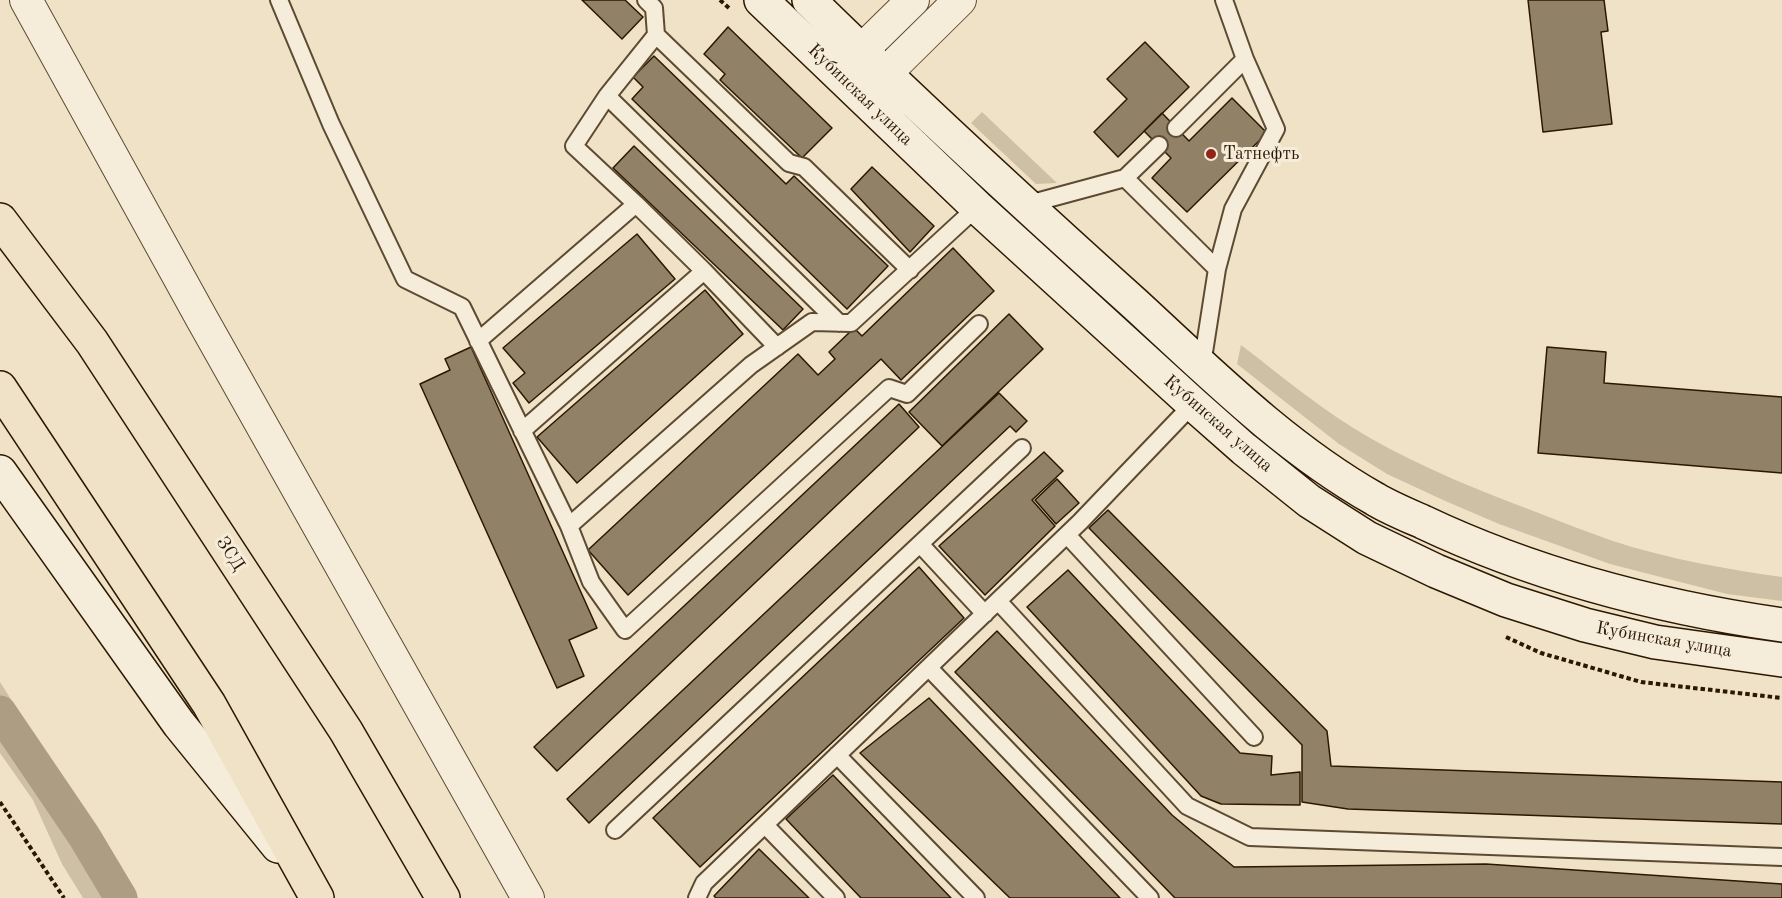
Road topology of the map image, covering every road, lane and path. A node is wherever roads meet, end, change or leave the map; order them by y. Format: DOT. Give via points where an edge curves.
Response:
graph roads {
  1 [pos="26,0"];
  2 [pos="279,0"];
  3 [pos="645,0"];
  4 [pos="761,0"];
  5 [pos="809,0"];
  6 [pos="913,0"];
  7 [pos="960,0"];
  8 [pos="1224,0"];
  9 [pos="656,35"];
  10 [pos="861,51"];
  11 [pos="1245,59"];
  12 [pos="885,74"];
  13 [pos="852,87"];
  14 [pos="607,96"];
  15 [pos="1176,128"];
  16 [pos="1159,145"];
  17 [pos="1125,178"];
  18 [pos="636,204"];
  19 [pos="1025,205"];
  20 [pos="977,207"];
  21 [pos="0,220"];
  22 [pos="1217,269"];
  23 [pos="910,270"];
  24 [pos="704,271"];
  25 [pos="839,323"];
  26 [pos="980,324"];
  27 [pos="478,341"];
  28 [pos="777,347"];
  29 [pos="1202,365"];
  30 [pos="0,388"];
  31 [pos="1193,404"];
  32 [pos="522,431"];
  33 [pos="1022,448"];
  34 [pos="0,472"];
  35 [pos="568,526"];
  36 [pos="1067,535"];
  37 [pos="920,543"];
  38 [pos="998,601"];
  39 [pos="985,614"];
  40 [pos="1782,625"];
  41 [pos="1782,660"];
  42 [pos="929,668"];
  43 [pos="1254,736"];
  44 [pos="837,755"];
  45 [pos="0,802"];
  46 [pos="765,825"];
  47 [pos="615,830"];
  48 [pos="1782,857"];
  49 [pos="314,891"];
  50 [pos="64,898"];
  51 [pos="443,898"];
  52 [pos="528,898"];
  53 [pos="697,898"];
  54 [pos="836,898"];
  55 [pos="976,898"];
  56 [pos="1150,898"];
  1 -- 52 [label="street"];
  2 -- 27 [label="lane" via="331,124 405,279 462,307"];
  3 -- 9 [label="lane" via="654,8"];
  4 -- 13 [label="main road, Кубинская улица"];
  5 -- 10 [label="main road, Кубинская улица"];
  6 -- 10 [label="street"];
  7 -- 12 [label="street"];
  8 -- 11 [label="lane"];
  9 -- 14 [label="lane"];
  9 -- 23 [label="lane" via="789,163 804,166"];
  10 -- 12 [label="main road, Кубинская улица"];
  10 -- 13 [label="street"];
  11 -- 15 [label="lane"];
  11 -- 22 [label="lane" via="1275,129 1233,208"];
  12 -- 13 [label="street"];
  12 -- 19 [label="main road, Кубинская улица"];
  13 -- 20 [label="main road, Кубинская улица"];
  14 -- 18 [label="lane" via="574,146"];
  14 -- 25 [label="lane"];
  16 -- 17 [label="lane"];
  17 -- 19 [label="lane"];
  17 -- 22 [label="lane"];
  18 -- 24 [label="lane"];
  18 -- 27 [label="lane"];
  19 -- 29 [label="main road, Кубинская улица"];
  20 -- 23 [label="lane"];
  20 -- 31 [label="main road, Кубинская улица"];
  21 -- 51 [label="highway, ЗСД" via="92,342 346,731"];
  22 -- 29 [label="lane"];
  23 -- 25 [label="lane" via="851,323"];
  24 -- 28 [label="lane"];
  24 -- 32 [label="lane"];
  25 -- 28 [label="lane" via="812,322"];
  26 -- 35 [label="lane" via="907,394 889,388 625,630 591,582"];
  27 -- 32 [label="lane"];
  28 -- 35 [label="lane" via="751,365"];
  29 -- 40 [label="main road, Кубинская улица" via="1268,425 1325,469 1441,531 1553,574 1605,589 1720,616"];
  30 -- 49 [label="highway" via="209,704"];
  31 -- 36 [label="lane"];
  31 -- 41 [label="main road, Кубинская улица" via="1309,501 1367,538 1436,571 1506,600 1585,625 1655,642"];
  32 -- 35 [label="lane"];
  33 -- 37 [label="lane"];
  34 -- 49 [label="main road" via="179,724"];
  36 -- 38 [label="lane"];
  36 -- 43 [label="lane"];
  37 -- 39 [label="lane"];
  37 -- 47 [label="lane"];
  38 -- 39 [label="lane"];
  38 -- 48 [label="lane" via="1187,806 1250,837"];
  39 -- 42 [label="lane"];
  42 -- 44 [label="lane"];
  42 -- 56 [label="lane"];
  44 -- 46 [label="lane"];
  44 -- 55 [label="lane"];
  45 -- 50 [label="path"];
  46 -- 53 [label="lane" via="704,883"];
  46 -- 54 [label="lane"];
}
